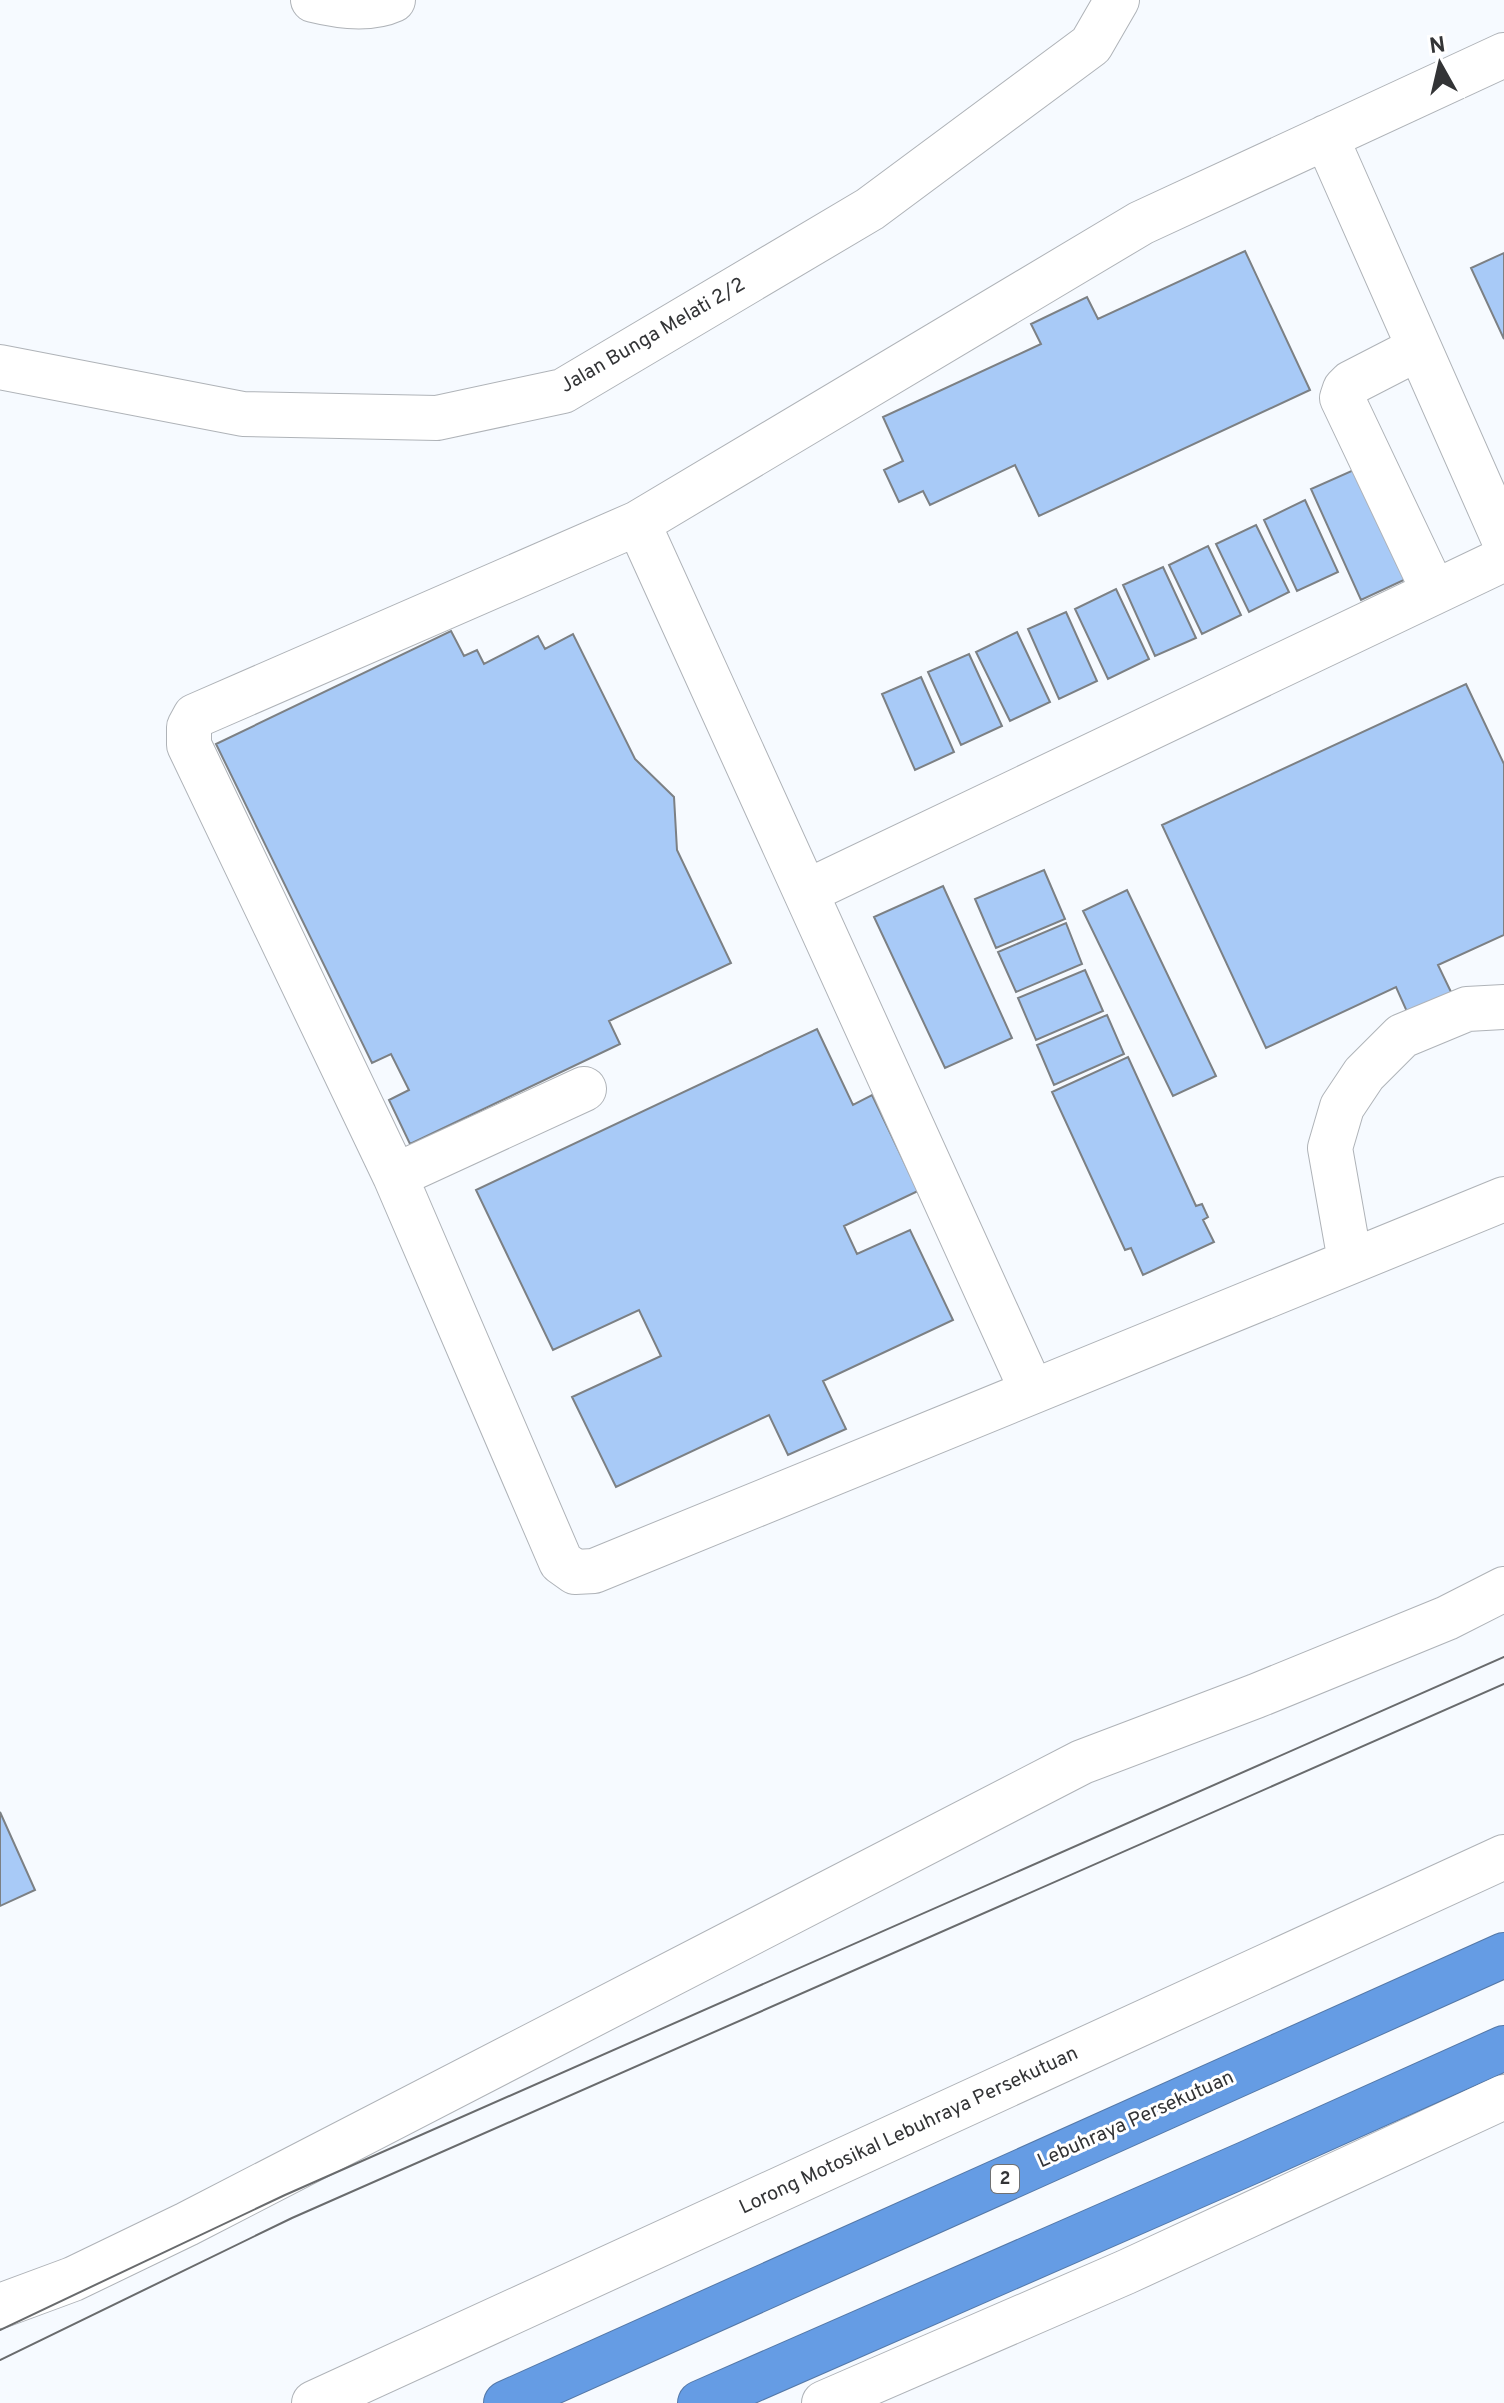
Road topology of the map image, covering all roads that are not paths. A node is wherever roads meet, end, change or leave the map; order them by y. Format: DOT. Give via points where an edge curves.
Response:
graph roads {
  1 [pos="313,0"];
  2 [pos="393,0"];
  3 [pos="1117,0"];
  4 [pos="1504,55"];
  5 [pos="1326,137"];
  6 [pos="1419,348"];
  7 [pos="0,367"];
  8 [pos="638,523"];
  9 [pos="1504,540"];
  10 [pos="1504,559"];
  11 [pos="1434,592"];
  12 [pos="806,892"];
  13 [pos="1504,1007"];
  14 [pos="584,1089"];
  15 [pos="395,1176"];
  16 [pos="1504,1199"];
  17 [pos="1350,1261"];
  18 [pos="1032,1391"];
  19 [pos="1504,1589"];
  20 [pos="1504,1857"];
  21 [pos="1504,1955"];
  22 [pos="1504,2048"];
  23 [pos="1504,2097"];
  24 [pos="0,2306"];
  25 [pos="314,2403"];
  26 [pos="506,2403"];
  27 [pos="700,2403"];
  28 [pos="824,2403"];
  1 -- 2 [label="street" via="341,7"];
  3 -- 7 [label="street, Jalan Bunga Melati 2/2" via="1091,45 870,209 563,391 437,418 243,414"];
  4 -- 5 [label="street"];
  5 -- 6 [label="street"];
  5 -- 8 [label="street" via="1141,223"];
  6 -- 9 [label="street"];
  6 -- 11 [label="street" via="1351,383 1342,398"];
  8 -- 12 [label="street"];
  8 -- 15 [label="street" via="195,716 189,727 189,745"];
  10 -- 11 [label="street"];
  11 -- 12 [label="street"];
  12 -- 18 [label="street"];
  13 -- 17 [label="street" via="1467,1009 1402,1036 1364,1074 1342,1107 1330,1148"];
  14 -- 15 [label="street"];
  15 -- 18 [label="street" via="561,1562 575,1572 594,1571"];
  16 -- 17 [label="street"];
  17 -- 18 [label="street"];
  19 -- 24 [label="street" via="1447,1618 1082,1762 187,2224 73,2279"];
  20 -- 25 [label="street, Lorong Motosikal Lebuhraya Persekutuan"];
  21 -- 26 [label="highway, Lebuhraya Persekutuan / 2"];
  22 -- 27 [label="highway"];
  23 -- 28 [label="street" via="1126,2272"];
}
